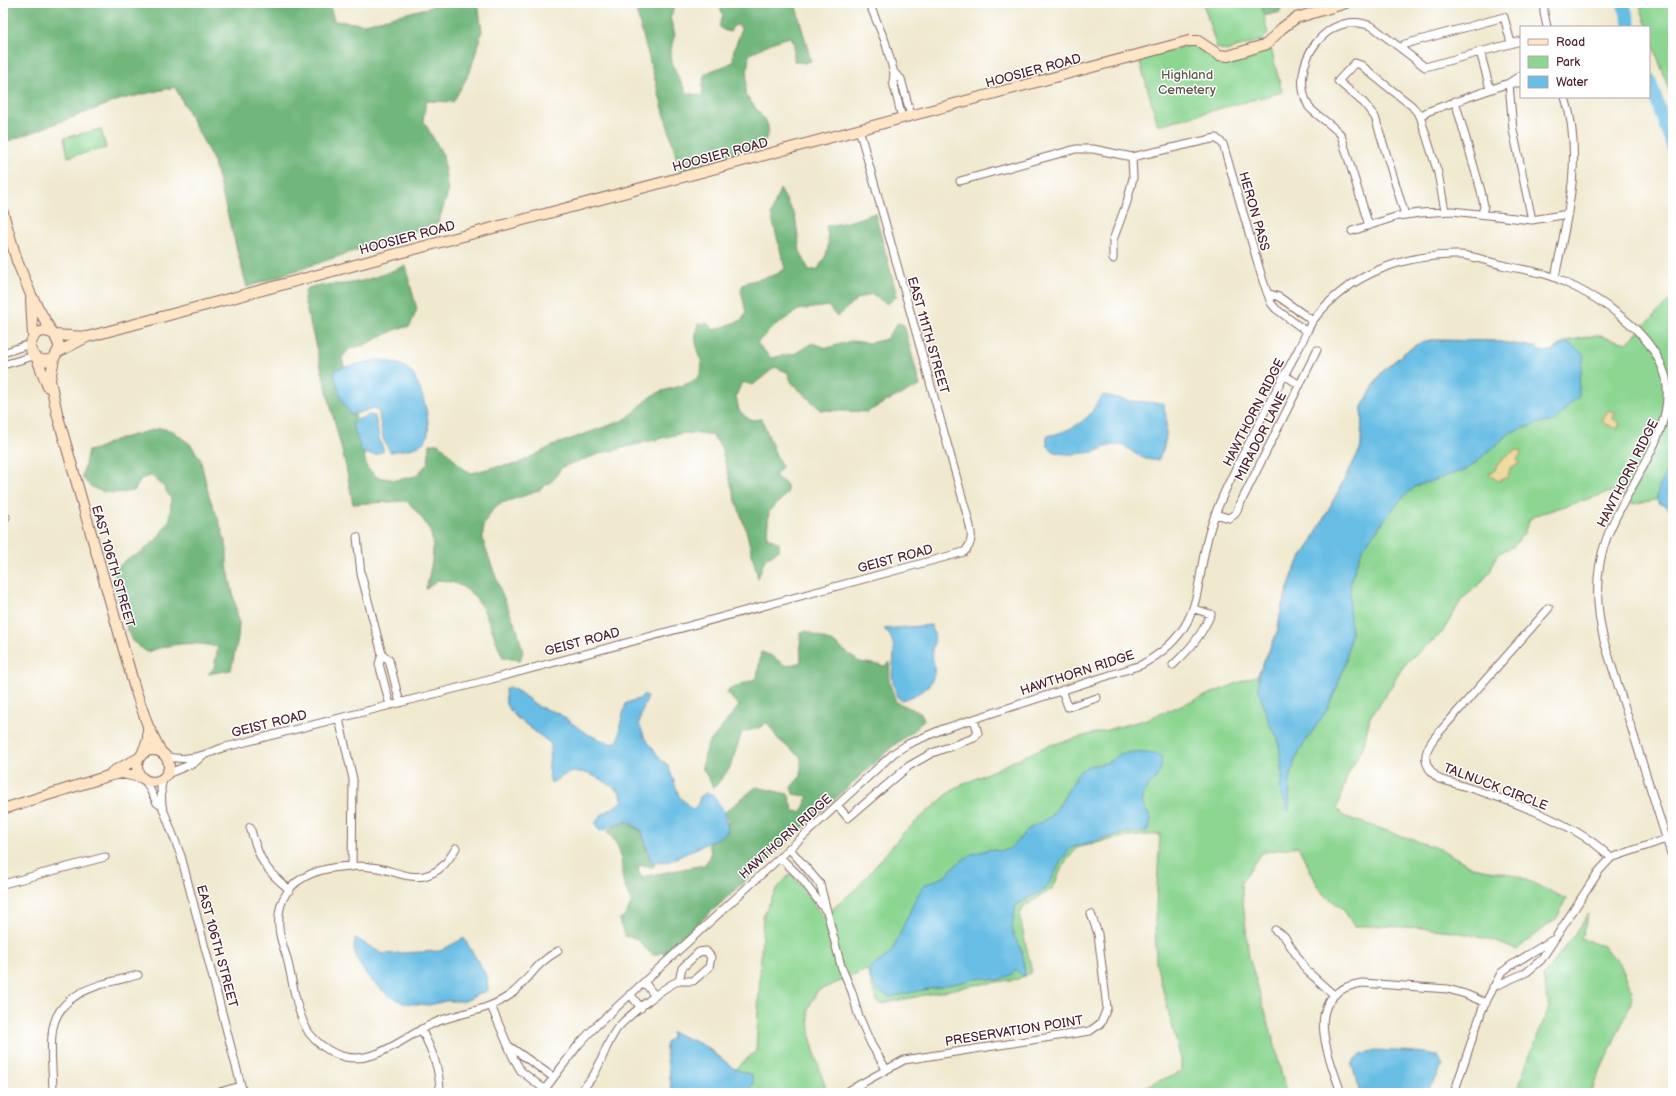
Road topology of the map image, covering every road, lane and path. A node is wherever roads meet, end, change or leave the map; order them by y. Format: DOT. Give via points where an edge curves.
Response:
graph roads {
  1 [pos="869,3"];
  2 [pos="1346,3"];
  3 [pos="1538,3"];
  4 [pos="1544,3"];
  5 [pos="1544,13"];
  6 [pos="1547,26"];
  7 [pos="1520,41"];
  8 [pos="1511,43"];
  9 [pos="1401,48"];
  10 [pos="1480,51"];
  11 [pos="1520,76"];
  12 [pos="1509,83"];
  13 [pos="1520,83"];
  14 [pos="1490,89"];
  15 [pos="1565,98"];
  16 [pos="1456,101"];
  17 [pos="1420,116"];
  18 [pos="907,117"];
  19 [pos="859,129"];
  20 [pos="1132,157"];
  21 [pos="960,181"];
  22 [pos="1445,211"];
  23 [pos="3,213"];
  24 [pos="1482,214"];
  25 [pos="1568,214"];
  26 [pos="1405,215"];
  27 [pos="1532,220"];
  28 [pos="1369,226"];
  29 [pos="1352,231"];
  30 [pos="1113,259"];
  31 [pos="1555,277"];
  32 [pos="1267,293"];
  33 [pos="31,295"];
  34 [pos="1313,321"];
  35 [pos="1307,332"];
  36 [pos="53,334"];
  37 [pos="87,337"];
  38 [pos="32,340"];
  39 [pos="1317,350"];
  40 [pos="3,353"];
  41 [pos="56,355"];
  42 [pos="36,358"];
  43 [pos="3,365"];
  44 [pos="1284,375"];
  45 [pos="1300,385"];
  46 [pos="57,413"];
  47 [pos="1215,514"];
  48 [pos="357,537"];
  49 [pos="968,548"];
  50 [pos="1549,608"];
  51 [pos="1194,609"];
  52 [pos="382,654"];
  53 [pos="1173,665"];
  54 [pos="1062,690"];
  55 [pos="1097,698"];
  56 [pos="400,703"];
  57 [pos="390,705"];
  58 [pos="339,718"];
  59 [pos="974,719"];
  60 [pos="148,726"];
  61 [pos="163,754"];
  62 [pos="140,756"];
  63 [pos="201,757"];
  64 [pos="108,776"];
  65 [pos="165,776"];
  66 [pos="143,779"];
  67 [pos="837,805"];
  68 [pos="162,806"];
  69 [pos="3,809"];
  70 [pos="250,826"];
  71 [pos="1666,839"];
  72 [pos="456,848"];
  73 [pos="789,848"];
  74 [pos="105,857"];
  75 [pos="780,857"];
  76 [pos="1611,858"];
  77 [pos="1673,860"];
  78 [pos="352,867"];
  79 [pos="3,884"];
  80 [pos="290,890"];
  81 [pos="827,912"];
  82 [pos="1091,914"];
  83 [pos="1275,930"];
  84 [pos="1558,934"];
  85 [pos="558,951"];
  86 [pos="138,975"];
  87 [pos="679,981"];
  88 [pos="644,982"];
  89 [pos="1493,987"];
  90 [pos="630,994"];
  91 [pos="1334,995"];
  92 [pos="655,996"];
  93 [pos="1486,1003"];
  94 [pos="491,1006"];
  95 [pos="641,1008"];
  96 [pos="421,1029"];
  97 [pos="508,1044"];
  98 [pos="886,1069"];
  99 [pos="553,1077"];
  100 [pos="242,1090"];
  101 [pos="543,1091"];
  102 [pos="848,1091"];
  103 [pos="53,1093"];
  104 [pos="216,1093"];
  105 [pos="440,1093"];
  106 [pos="578,1093"];
  107 [pos="1341,1093"];
  108 [pos="1454,1093"];
  1 -- 18 [label="street" via="885,41 894,73 901,79"];
  2 -- 18 [label="street, HOOSIER ROAD" via="1296,18 1267,44 1228,56 1219,55 1198,41 1189,41"];
  3 -- 5 [label="street"];
  4 -- 5 [label="street"];
  5 -- 6 [label="street"];
  7 -- 8 [label="street"];
  8 -- 9 [label="street" via="1504,18 1404,44"];
  8 -- 10 [label="street"];
  9 -- 10 [label="street" via="1425,66"];
  9 -- 28 [label="street" via="1366,24 1343,25 1332,29 1317,41 1306,58 1303,71 1304,88 1310,108 1334,126 1341,135"];
  10 -- 14 [label="street"];
  11 -- 12 [label="street"];
  12 -- 13 [label="street"];
  12 -- 14 [label="street"];
  12 -- 27 [label="street" via="1514,137"];
  14 -- 16 [label="street"];
  15 -- 25 [label="street" via="1574,145"];
  16 -- 17 [label="street"];
  16 -- 24 [label="street" via="1481,191 1484,206"];
  17 -- 22 [label="street" via="1438,173"];
  17 -- 26 [label="street" via="1412,106 1361,65 1354,63 1338,81 1367,106 1375,117"];
  18 -- 19 [label="street, HOOSIER ROAD"];
  19 -- 37 [label="street, HOOSIER ROAD"];
  19 -- 49 [label="street, EAST 111TH STREET" via="968,518 972,538"];
  20 -- 21 [label="street" via="1093,149 1076,149"];
  20 -- 30 [label="street" via="1133,178 1113,240"];
  20 -- 32 [label="street, HERON PASS" via="1216,138 1223,144"];
  22 -- 24 [label="street"];
  22 -- 26 [label="street"];
  23 -- 33 [label="street" via="17,261"];
  24 -- 27 [label="street"];
  25 -- 27 [label="street"];
  25 -- 31 [label="street"];
  26 -- 28 [label="street"];
  28 -- 29 [label="street"];
  31 -- 34 [label="street, HAWTHORN RIDGE" via="1462,255 1414,258 1385,267 1358,280"];
  31 -- 71 [label="street, HAWTHORN RIDGE" via="1599,299 1624,318 1658,360 1668,388 1669,411 1664,431 1610,529 1599,567 1597,594 1598,618 1604,641"];
  32 -- 34 [label="street" via="1279,297"];
  32 -- 35 [label="street, HERON PASS" via="1276,309"];
  33 -- 36 [label="street"];
  33 -- 38 [label="street"];
  34 -- 35 [label="street, HAWTHORN RIDGE"];
  35 -- 44 [label="street, HAWTHORN RIDGE"];
  36 -- 37 [label="street, HOOSIER ROAD"];
  36 -- 38 [label="street" via="44,331"];
  36 -- 41 [label="street" via="59,344"];
  37 -- 41 [label="street, HOOSIER ROAD"];
  38 -- 40 [label="street"];
  38 -- 42 [label="street" via="31,351"];
  39 -- 45 [label="street, MIRADOR LANE"];
  41 -- 42 [label="street" via="45,361"];
  41 -- 46 [label="street, EAST 106TH STREET" via="50,380"];
  42 -- 43 [label="street"];
  42 -- 46 [label="street, EAST 106TH STREET"];
  44 -- 45 [label="street"];
  44 -- 47 [label="street, HAWTHORN RIDGE"];
  45 -- 47 [label="street, MIRADOR LANE" via="1235,514 1229,518"];
  46 -- 60 [label="street, EAST 106TH STREET" via="135,689"];
  47 -- 51 [label="street, HAWTHORN RIDGE" via="1208,534 1200,588"];
  48 -- 52 [label="street" via="361,574"];
  49 -- 56 [label="street, GEIST ROAD" via="955,556"];
  50 -- 76 [label="street, TALNUCK CIRCLE" via="1435,737 1427,748 1425,759 1430,771 1439,779 1510,803 1570,828"];
  51 -- 53 [label="street" via="1211,614 1203,633"];
  51 -- 54 [label="street, HAWTHORN RIDGE" via="1176,640 1153,658 1141,665"];
  52 -- 56 [label="street" via="389,660"];
  52 -- 57 [label="street" via="380,664"];
  54 -- 55 [label="street" via="1068,707"];
  54 -- 59 [label="street, HAWTHORN RIDGE"];
  56 -- 57 [label="street, GEIST ROAD"];
  57 -- 58 [label="street, GEIST ROAD"];
  58 -- 63 [label="street, GEIST ROAD" via="222,748"];
  58 -- 78 [label="street" via="353,779"];
  59 -- 67 [label="street, HAWTHORN RIDGE" via="925,735 908,744"];
  59 -- 67 [label="street" via="978,732 974,738 942,749 909,766 848,818"];
  60 -- 61 [label="street, EAST 106TH STREET"];
  60 -- 62 [label="street, EAST 106TH STREET" via="148,740"];
  61 -- 62 [label="street" via="153,750"];
  61 -- 63 [label="street, GEIST ROAD" via="179,760"];
  61 -- 65 [label="street" via="169,766"];
  62 -- 64 [label="street"];
  62 -- 66 [label="street" via="137,766"];
  63 -- 65 [label="street, GEIST ROAD"];
  64 -- 66 [label="street" via="122,773"];
  64 -- 69 [label="street"];
  65 -- 66 [label="street" via="153,782"];
  65 -- 68 [label="street, EAST 106TH STREET" via="161,788"];
  66 -- 68 [label="street, EAST 106TH STREET" via="157,803"];
  67 -- 73 [label="street, HAWTHORN RIDGE"];
  68 -- 100 [label="street, EAST 106TH STREET" via="181,856"];
  70 -- 80 [label="street" via="260,860 270,873"];
  71 -- 76 [label="street"];
  71 -- 77 [label="street, HAWTHORN RIDGE"];
  72 -- 78 [label="street" via="441,869 423,876 410,876 378,868"];
  73 -- 75 [label="street, HAWTHORN RIDGE"];
  73 -- 81 [label="street" via="820,884"];
  74 -- 79 [label="street"];
  75 -- 81 [label="street" via="801,878"];
  75 -- 88 [label="street, HAWTHORN RIDGE"];
  76 -- 84 [label="street" via="1599,871"];
  78 -- 80 [label="street" via="330,867 315,871 300,879"];
  80 -- 96 [label="street" via="282,907 279,927 304,1023 319,1044 344,1057 361,1058 377,1054"];
  81 -- 98 [label="street" via="841,966 858,1014 871,1044"];
  82 -- 98 [label="street, PRESERVATION POINT" via="1098,934 1107,1008 1101,1023 1095,1029 915,1057"];
  83 -- 91 [label="street" via="1284,936 1306,970"];
  84 -- 89 [label="street" via="1548,944 1501,973"];
  84 -- 89 [label="street" via="1540,960 1527,972"];
  85 -- 94 [label="street" via="544,958 516,990"];
  86 -- 103 [label="street" via="82,991 60,1010 52,1034"];
  87 -- 87 [label="street" via="695,980 709,967 712,960 710,954 706,951 698,952 682,968"];
  87 -- 92 [label="street"];
  88 -- 90 [label="street, HAWTHORN RIDGE"];
  88 -- 92 [label="street"];
  89 -- 93 [label="street"];
  90 -- 95 [label="street"];
  90 -- 99 [label="street, HAWTHORN RIDGE" via="596,1026"];
  91 -- 93 [label="street" via="1351,985 1362,983 1401,985 1448,989"];
  91 -- 107 [label="street" via="1324,1011 1322,1023"];
  92 -- 95 [label="street"];
  93 -- 108 [label="street"];
  94 -- 96 [label="street" via="441,1020"];
  94 -- 97 [label="street"];
  95 -- 106 [label="street" via="616,1029 598,1069"];
  96 -- 105 [label="street" via="435,1056 439,1070"];
  97 -- 99 [label="street"];
  97 -- 101 [label="street" via="522,1071"];
  98 -- 102 [label="street, PRESERVATION POINT"];
  99 -- 101 [label="street, HAWTHORN RIDGE"];
  100 -- 104 [label="street"];
}
